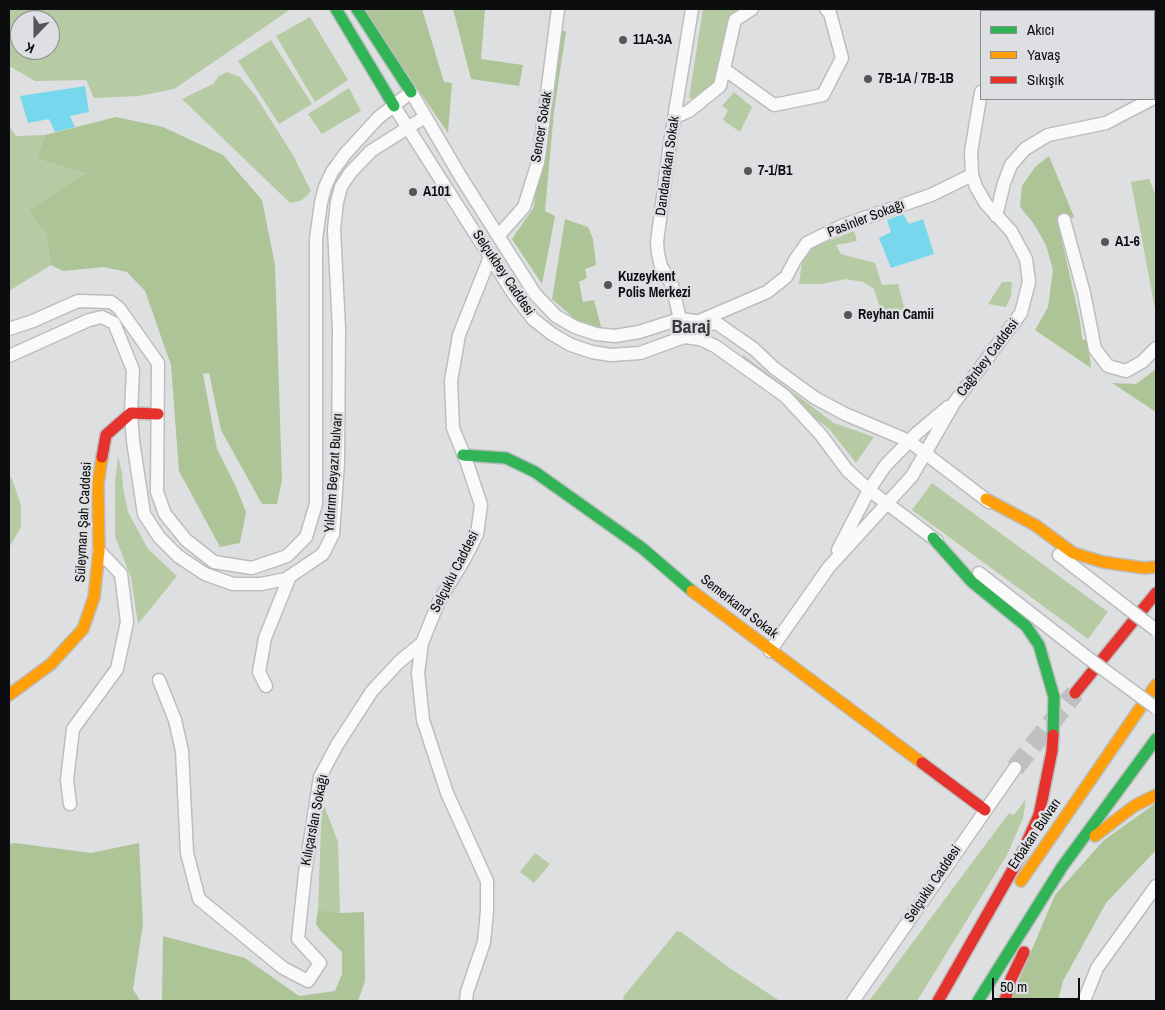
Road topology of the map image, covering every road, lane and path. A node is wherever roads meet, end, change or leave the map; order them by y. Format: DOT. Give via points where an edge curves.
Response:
graph roads {
  1 [pos="336,9"];
  2 [pos="357,9"];
  3 [pos="558,9"];
  4 [pos="692,9"];
  5 [pos="752,9"];
  6 [pos="826,9"];
  7 [pos="724,69"];
  8 [pos="411,92"];
  9 [pos="980,98"];
  10 [pos="1150,100"];
  11 [pos="394,106"];
  12 [pos="425,117"];
  13 [pos="674,117"];
  14 [pos="408,129"];
  15 [pos="972,175"];
  16 [pos="996,216"];
  17 [pos="1064,220"];
  18 [pos="499,236"];
  19 [pos="490,257"];
  20 [pos="680,319"];
  21 [pos="697,322"];
  22 [pos="9,329"];
  23 [pos="700,339"];
  24 [pos="1156,348"];
  25 [pos="9,356"];
  26 [pos="954,402"];
  27 [pos="132,413"];
  28 [pos="158,414"];
  29 [pos="909,441"];
  30 [pos="926,452"];
  31 [pos="464,455"];
  32 [pos="869,490"];
  33 [pos="986,499"];
  34 [pos="887,503"];
  35 [pos="934,538"];
  36 [pos="99,551"];
  37 [pos="829,567"];
  38 [pos="1156,567"];
  39 [pos="290,576"];
  40 [pos="1156,593"];
  41 [pos="1156,630"];
  42 [pos="422,643"];
  43 [pos="770,651"];
  44 [pos="159,680"];
  45 [pos="1156,685"];
  46 [pos="266,686"];
  47 [pos="1074,693"];
  48 [pos="9,695"];
  49 [pos="1156,708"];
  50 [pos="1156,739"];
  51 [pos="1015,768"];
  52 [pos="1156,795"];
  53 [pos="70,804"];
  54 [pos="985,810"];
  55 [pos="1062,867"];
  56 [pos="1156,886"];
  57 [pos="940,1000"];
  58 [pos="466,1001"];
  59 [pos="853,1001"];
  60 [pos="978,1001"];
  61 [pos="1005,1001"];
  62 [pos="1084,1001"];
  1 -- 11 [label="main road, Selçukbey Caddesi"];
  2 -- 8 [label="main road, Selçukbey Caddesi"];
  3 -- 18 [label="street, Sencer Sokak" via="538,162 524,207"];
  4 -- 13 [label="street, Dandanakan Sokak"];
  5 -- 7 [label="street" via="735,20"];
  6 -- 7 [label="street" via="830,13 842,58 823,95 774,105"];
  7 -- 13 [label="street" via="720,86 688,111"];
  8 -- 11 [label="street, Yıldırım Beyazıt Bulvarı"];
  8 -- 12 [label="street, Selçukbey Caddesi"];
  9 -- 15 [label="street, Cağrıbey Caddesi" via="971,152"];
  10 -- 16 [label="street" via="1106,123 1048,135 1024,149 1011,164"];
  11 -- 14 [label="street, Selçukbey Caddesi"];
  11 -- 28 [label="street, Yıldırım Beyazıt Bulvarı" via="378,118 345,154 332,172 321,204 315,285 316,504 306,537 287,556 252,568 214,562 186,540 165,514 157,492"];
  12 -- 14 [label="street, Yıldırım Beyazıt Bulvarı"];
  12 -- 18 [label="street, Selçukbey Caddesi"];
  13 -- 20 [label="street, Dandanakan Sokak" via="658,254 672,285"];
  14 -- 19 [label="street, Selçukbey Caddesi"];
  14 -- 39 [label="street, Yıldırım Beyazıt Bulvarı" via="371,151 341,187 337,202 334,229 339,329 338,462 333,534 323,554"];
  15 -- 16 [label="street, Cağrıbey Caddesi"];
  15 -- 21 [label="street, Pasinler Sokağı" via="931,195 844,225 807,243 786,277 767,292"];
  16 -- 26 [label="street, Cağrıbey Caddesi" via="1011,231 1026,259 1029,282 1021,313"];
  17 -- 24 [label="street" via="1095,349 1108,366 1126,371 1142,362"];
  18 -- 20 [label="street, Selçukbey Caddesi" via="535,294 556,316 575,328 614,336"];
  19 -- 23 [label="street, Selçukbey Caddesi" via="533,319 571,345 611,355 640,352 684,337"];
  19 -- 31 [label="street, Selçuklu Caddesi" via="459,335 451,381 453,428"];
  20 -- 21 [label="street, Selçukbey Caddesi"];
  20 -- 23 [label="street"];
  21 -- 29 [label="street, Selçukbey Caddesi" via="718,324 754,348 780,373 815,398"];
  22 -- 28 [label="street, Yıldırım Beyazıt Bulvarı" via="78,302 111,302 125,316 158,363"];
  23 -- 32 [label="street" via="715,346 785,396 821,435 847,470"];
  25 -- 27 [label="street, Yıldırım Beyazıt Bulvarı" via="102,317 114,323 133,370"];
  26 -- 29 [label="street, Cağrıbey Caddesi"];
  26 -- 30 [label="street, Cağrıbey Caddesi"];
  27 -- 28 [label="main road"];
  27 -- 36 [label="main road, Süleyman Şah Caddesi" via="106,435 98,484"];
  27 -- 39 [label="street, Yıldırım Beyazıt Bulvarı" via="144,514 159,537 178,556 205,574 233,584 261,584"];
  29 -- 30 [label="street, Selçukbey Caddesi"];
  29 -- 32 [label="street, Cağrıbey Caddesi" via="885,466"];
  30 -- 33 [label="street, Selçukbey Caddesi"];
  30 -- 34 [label="street, Cağrıbey Caddesi" via="912,476"];
  31 -- 42 [label="street, Selçuklu Caddesi" via="481,505 477,534 439,601"];
  31 -- 43 [label="main road, Semerkand Sokak" via="506,458 535,472 642,548 705,602"];
  32 -- 34 [label="street"];
  32 -- 37 [label="street"];
  33 -- 38 [label="main road" via="1036,525 1073,553 1103,562"];
  33 -- 41 [label="street, Selçukbey Caddesi, bridge"];
  34 -- 35 [label="street"];
  34 -- 37 [label="street"];
  35 -- 49 [label="street, bridge"];
  35 -- 57 [label="main road" via="972,582 1026,626 1039,645 1054,697 1052,751 1038,814 1020,855"];
  36 -- 48 [label="main road, Süleyman Şah Caddesi" via="94,596 83,629 51,664"];
  36 -- 53 [label="street" via="121,574 127,622 117,669 73,729 67,780"];
  37 -- 43 [label="street"];
  39 -- 46 [label="street" via="265,638 259,672"];
  40 -- 47 [label="main road"];
  42 -- 44 [label="street, Kılıçarslan Sokağı" via="372,691 320,777 298,939 320,963 308,981 283,968 199,899 187,853 182,751 176,720"];
  42 -- 58 [label="street, Selçuklu Caddesi" via="418,672 423,720 447,793 487,881 484,942"];
  43 -- 54 [label="main road, Semerkand Sokak"];
  45 -- 57 [label="main road, Erbakan Bulvarı"];
  50 -- 55 [label="main road"];
  51 -- 54 [label="street, Selçuklu Caddesi"];
  52 -- 55 [label="main road" via="1134,806 1099,832"];
  54 -- 59 [label="street, Selçuklu Caddesi"];
  55 -- 60 [label="main road"];
  55 -- 61 [label="main road" via="1010,979"];
  56 -- 62 [label="street" via="1098,968"];
}
